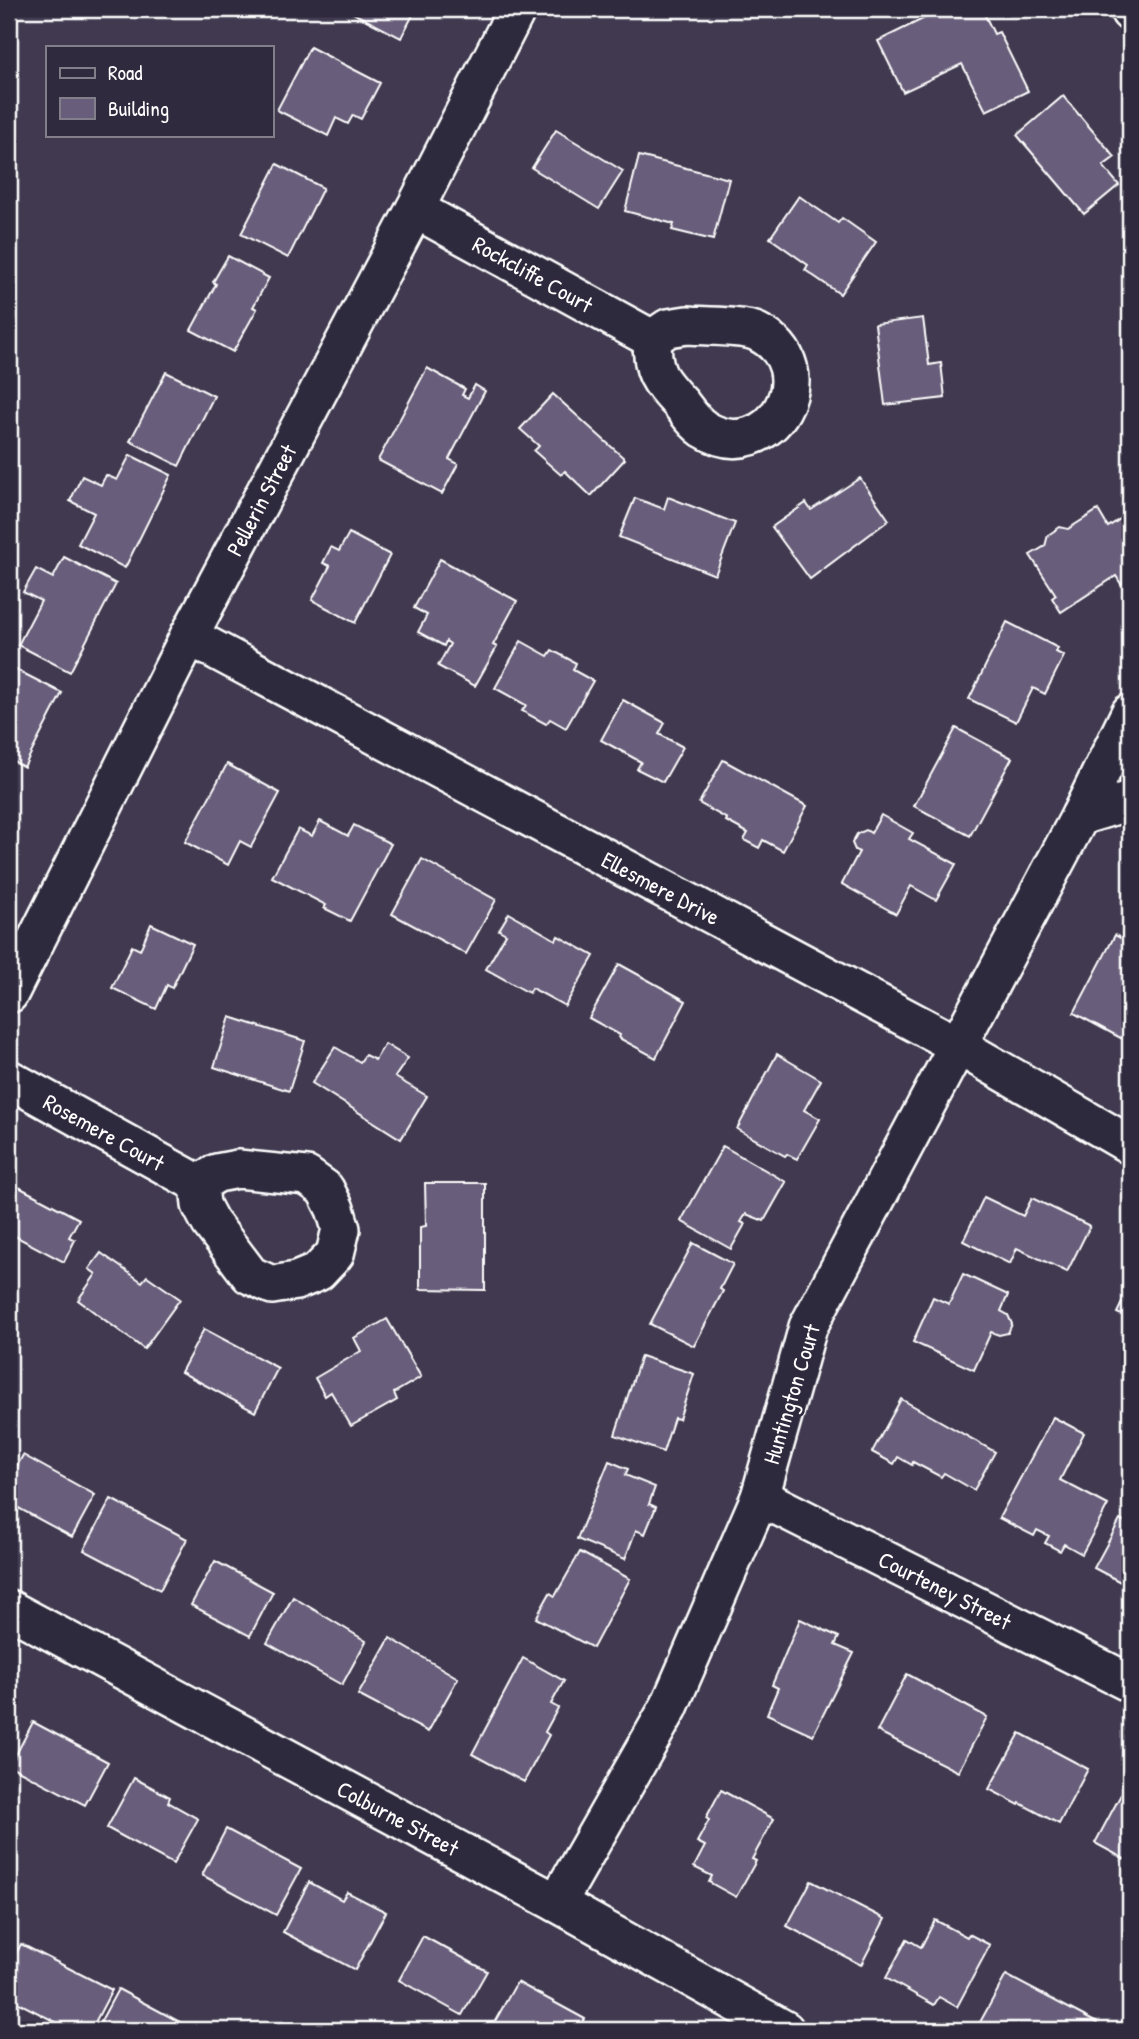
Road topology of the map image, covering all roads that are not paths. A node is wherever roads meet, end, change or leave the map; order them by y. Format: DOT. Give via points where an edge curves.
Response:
graph roads {
  1 [pos="517,9"];
  2 [pos="415,209"];
  3 [pos="652,340"];
  4 [pos="189,636"];
  5 [pos="1130,713"];
  6 [pos="1130,801"];
  7 [pos="1080,816"];
  8 [pos="9,994"];
  9 [pos="957,1045"];
  10 [pos="9,1079"];
  11 [pos="1130,1145"];
  12 [pos="200,1184"];
  13 [pos="760,1497"];
  14 [pos="9,1609"];
  15 [pos="1130,1683"];
  16 [pos="556,1903"];
  17 [pos="785,2030"];
  1 -- 2 [label="street, Pellerin Street"];
  2 -- 3 [label="street, Rockcliffe Court"];
  2 -- 4 [label="street, Pellerin Street"];
  4 -- 8 [label="street, Pellerin Street"];
  4 -- 9 [label="street, Ellesmere Drive"];
  5 -- 7 [label="street, Huntington Court"];
  6 -- 7 [label="street"];
  7 -- 9 [label="street, Huntington Court"];
  9 -- 11 [label="street, Ellesmere Drive"];
  9 -- 13 [label="street, Huntington Court" via="808,1327"];
  10 -- 12 [label="street, Rosemere Court"];
  13 -- 15 [label="street, Courteney Street"];
  13 -- 16 [label="street, Huntington Court" via="669,1707"];
  14 -- 16 [label="street, Colburne Street"];
  16 -- 17 [label="street, Colburne Street"];
}
